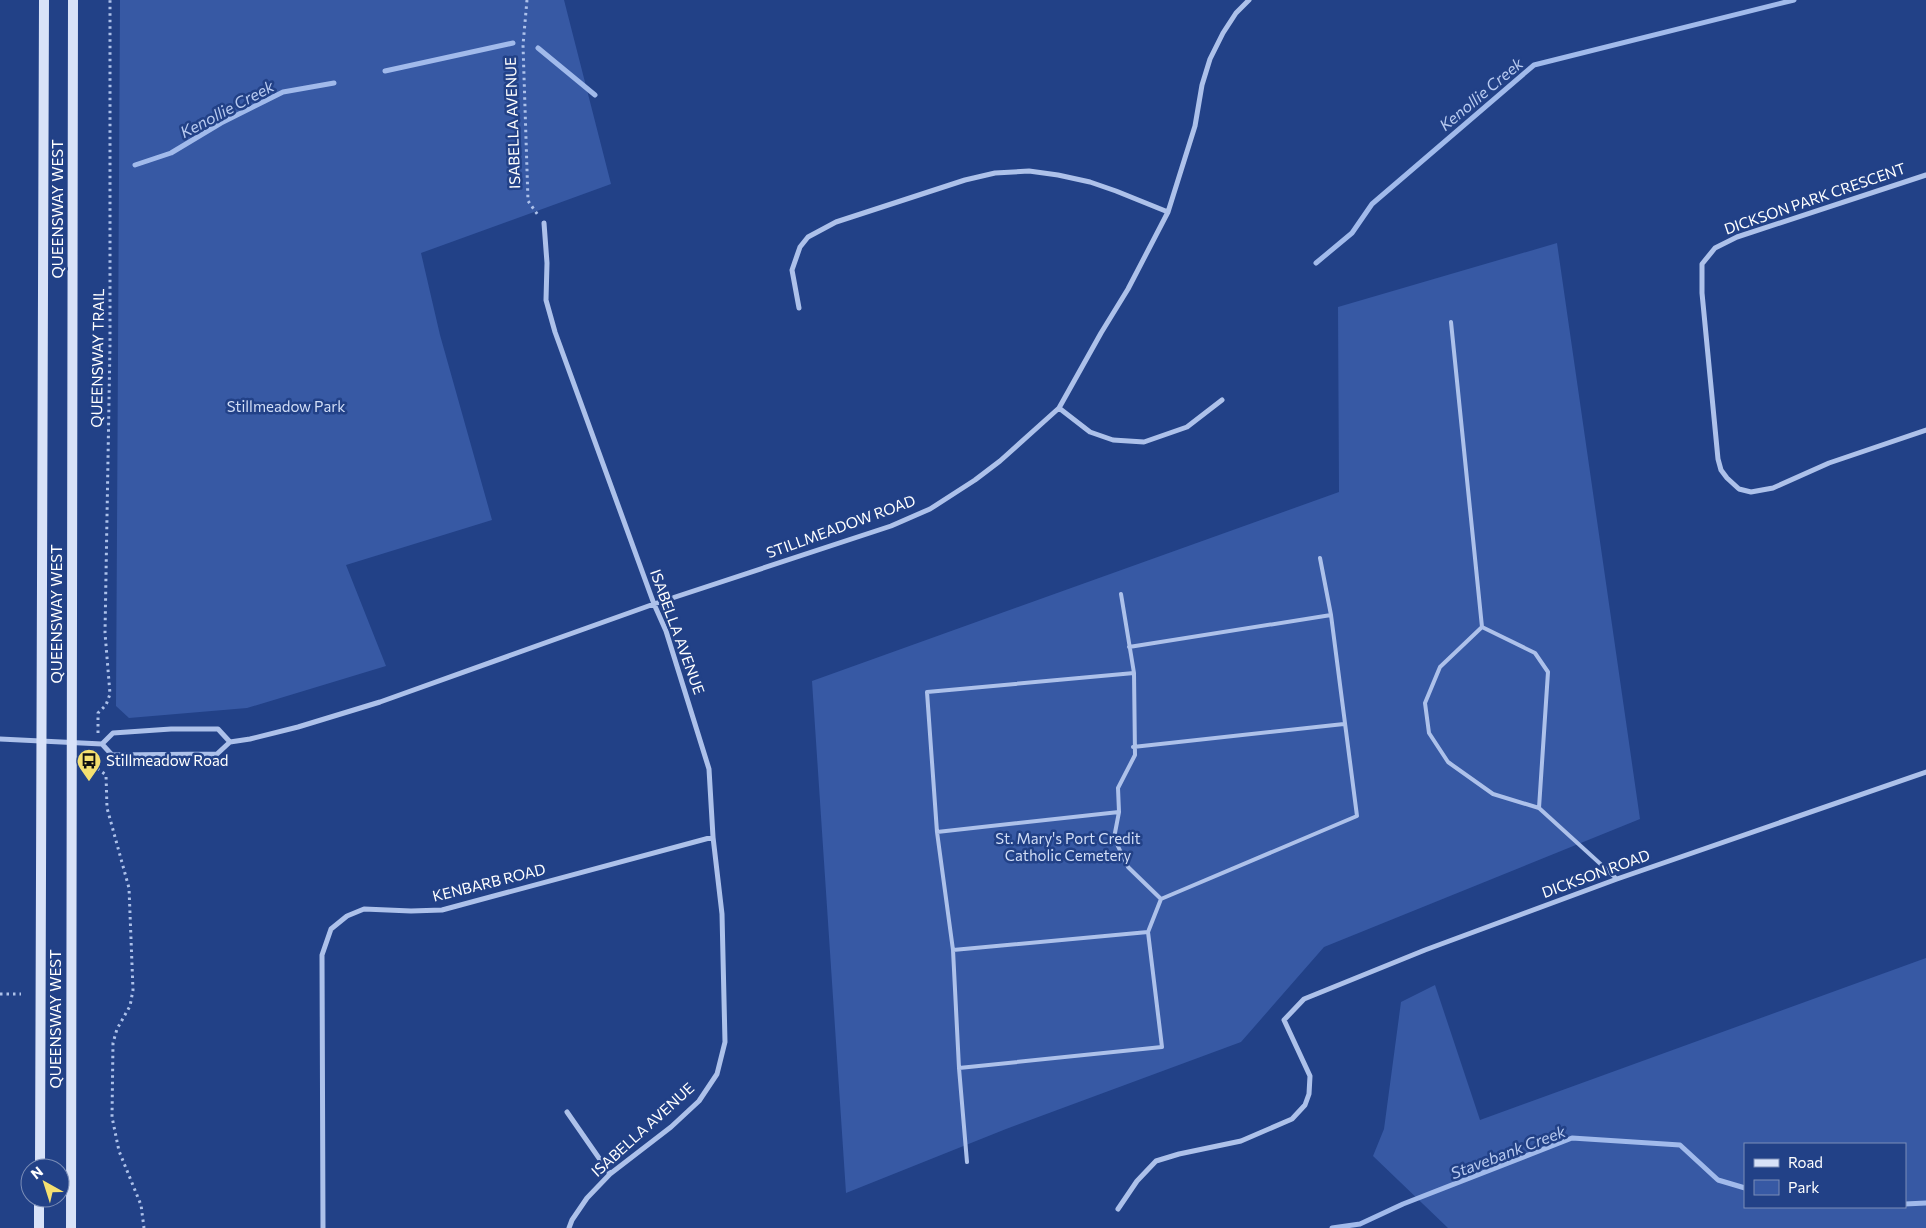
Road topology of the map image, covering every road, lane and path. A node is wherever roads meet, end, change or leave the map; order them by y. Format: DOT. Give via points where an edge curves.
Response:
graph roads {
  1 [pos="44,0"];
  2 [pos="74,0"];
  3 [pos="110,0"];
  4 [pos="527,0"];
  5 [pos="1249,0"];
  6 [pos="1926,175"];
  7 [pos="1168,212"];
  8 [pos="544,223"];
  9 [pos="799,308"];
  10 [pos="1451,322"];
  11 [pos="1222,400"];
  12 [pos="1059,408"];
  13 [pos="1926,430"];
  14 [pos="1320,558"];
  15 [pos="1121,594"];
  16 [pos="654,604"];
  17 [pos="1331,615"];
  18 [pos="1482,627"];
  19 [pos="1130,647"];
  20 [pos="1134,673"];
  21 [pos="98,713"];
  22 [pos="1344,724"];
  23 [pos="0,739"];
  24 [pos="41,742"];
  25 [pos="230,742"];
  26 [pos="71,743"];
  27 [pos="102,744"];
  28 [pos="1134,747"];
  29 [pos="98,769"];
  30 [pos="1926,772"];
  31 [pos="1539,808"];
  32 [pos="1119,812"];
  33 [pos="937,832"];
  34 [pos="713,837"];
  35 [pos="1617,879"];
  36 [pos="1161,899"];
  37 [pos="1148,932"];
  38 [pos="953,950"];
  39 [pos="0,994"];
  40 [pos="21,994"];
  41 [pos="959,1068"];
  42 [pos="567,1112"];
  43 [pos="40,1158"];
  44 [pos="967,1162"];
  45 [pos="610,1174"];
  46 [pos="40,1208"];
  47 [pos="1118,1209"];
  48 [pos="39,1228"];
  49 [pos="71,1228"];
  50 [pos="144,1228"];
  51 [pos="323,1228"];
  52 [pos="569,1228"];
  1 -- 24 [label="main road, QUEENSWAY WEST"];
  2 -- 26 [label="main road, QUEENSWAY WEST"];
  3 -- 21 [label="path, QUEENSWAY TRAIL" via="110,344 105,633 110,694"];
  4 -- 8 [label="path, ISABELLA AVENUE" via="523,45 528,201"];
  5 -- 7 [label="street, STILLMEADOW ROAD" via="1236,13 1210,59 1195,126"];
  6 -- 13 [label="street, DICKSON PARK CRESCENT" via="1736,238 1715,248 1702,264 1718,459 1721,470 1739,489 1751,492 1773,488 1829,464"];
  7 -- 9 [label="street" via="1116,191 1058,175 1029,171 995,172 925,191 836,222 808,237 800,247 792,270"];
  7 -- 12 [label="street, STILLMEADOW ROAD"];
  8 -- 16 [label="street, ISABELLA AVENUE" via="546,300 555,332"];
  10 -- 18 [label="lane"];
  11 -- 12 [label="street" via="1187,427 1144,442 1113,440 1090,432"];
  12 -- 16 [label="street, STILLMEADOW ROAD" via="1000,461 930,509 891,526"];
  14 -- 17 [label="lane"];
  15 -- 19 [label="lane"];
  16 -- 25 [label="street, STILLMEADOW ROAD" via="380,702 298,727"];
  16 -- 34 [label="street, ISABELLA AVENUE" via="666,631 709,769"];
  17 -- 19 [label="lane"];
  17 -- 22 [label="lane"];
  18 -- 31 [label="lane" via="1534,653 1548,672"];
  18 -- 31 [label="lane" via="1440,667 1425,703 1429,733 1448,762 1493,794"];
  19 -- 20 [label="lane"];
  20 -- 28 [label="lane"];
  20 -- 33 [label="lane" via="927,692"];
  22 -- 28 [label="lane"];
  22 -- 36 [label="lane" via="1358,816"];
  23 -- 24 [label="street, STILLMEADOW ROAD"];
  24 -- 26 [label="street, STILLMEADOW ROAD"];
  24 -- 43 [label="main road, QUEENSWAY WEST"];
  25 -- 27 [label="street, STILLMEADOW ROAD" via="217,754 112,755"];
  25 -- 27 [label="street" via="218,729 171,729 113,733"];
  26 -- 27 [label="street, STILLMEADOW ROAD"];
  26 -- 49 [label="main road, QUEENSWAY WEST"];
  28 -- 32 [label="lane" via="1135,755 1118,788"];
  29 -- 50 [label="path" via="106,775 107,808 129,888 133,981 130,1006 117,1028 113,1043 112,1118 119,1151 141,1205"];
  30 -- 35 [label="street, DICKSON ROAD"];
  31 -- 35 [label="lane"];
  32 -- 33 [label="lane"];
  32 -- 36 [label="lane" via="1114,838 1128,867"];
  33 -- 38 [label="lane"];
  34 -- 45 [label="street, ISABELLA AVENUE" via="722,914 725,1042 717,1074 699,1101"];
  34 -- 51 [label="street, KENBARB ROAD" via="442,910 364,909 347,916 331,929 322,955"];
  35 -- 47 [label="street, DICKSON ROAD" via="1304,999 1284,1020 1310,1076 1305,1105 1292,1119 1241,1141 1156,1161"];
  36 -- 37 [label="lane"];
  37 -- 38 [label="lane"];
  37 -- 41 [label="lane" via="1162,1047"];
  38 -- 41 [label="lane"];
  39 -- 40 [label="path"];
  41 -- 44 [label="lane"];
  42 -- 45 [label="street"];
  45 -- 52 [label="street, ISABELLA AVENUE" via="587,1198"];
  46 -- 48 [label="main road"];
}
